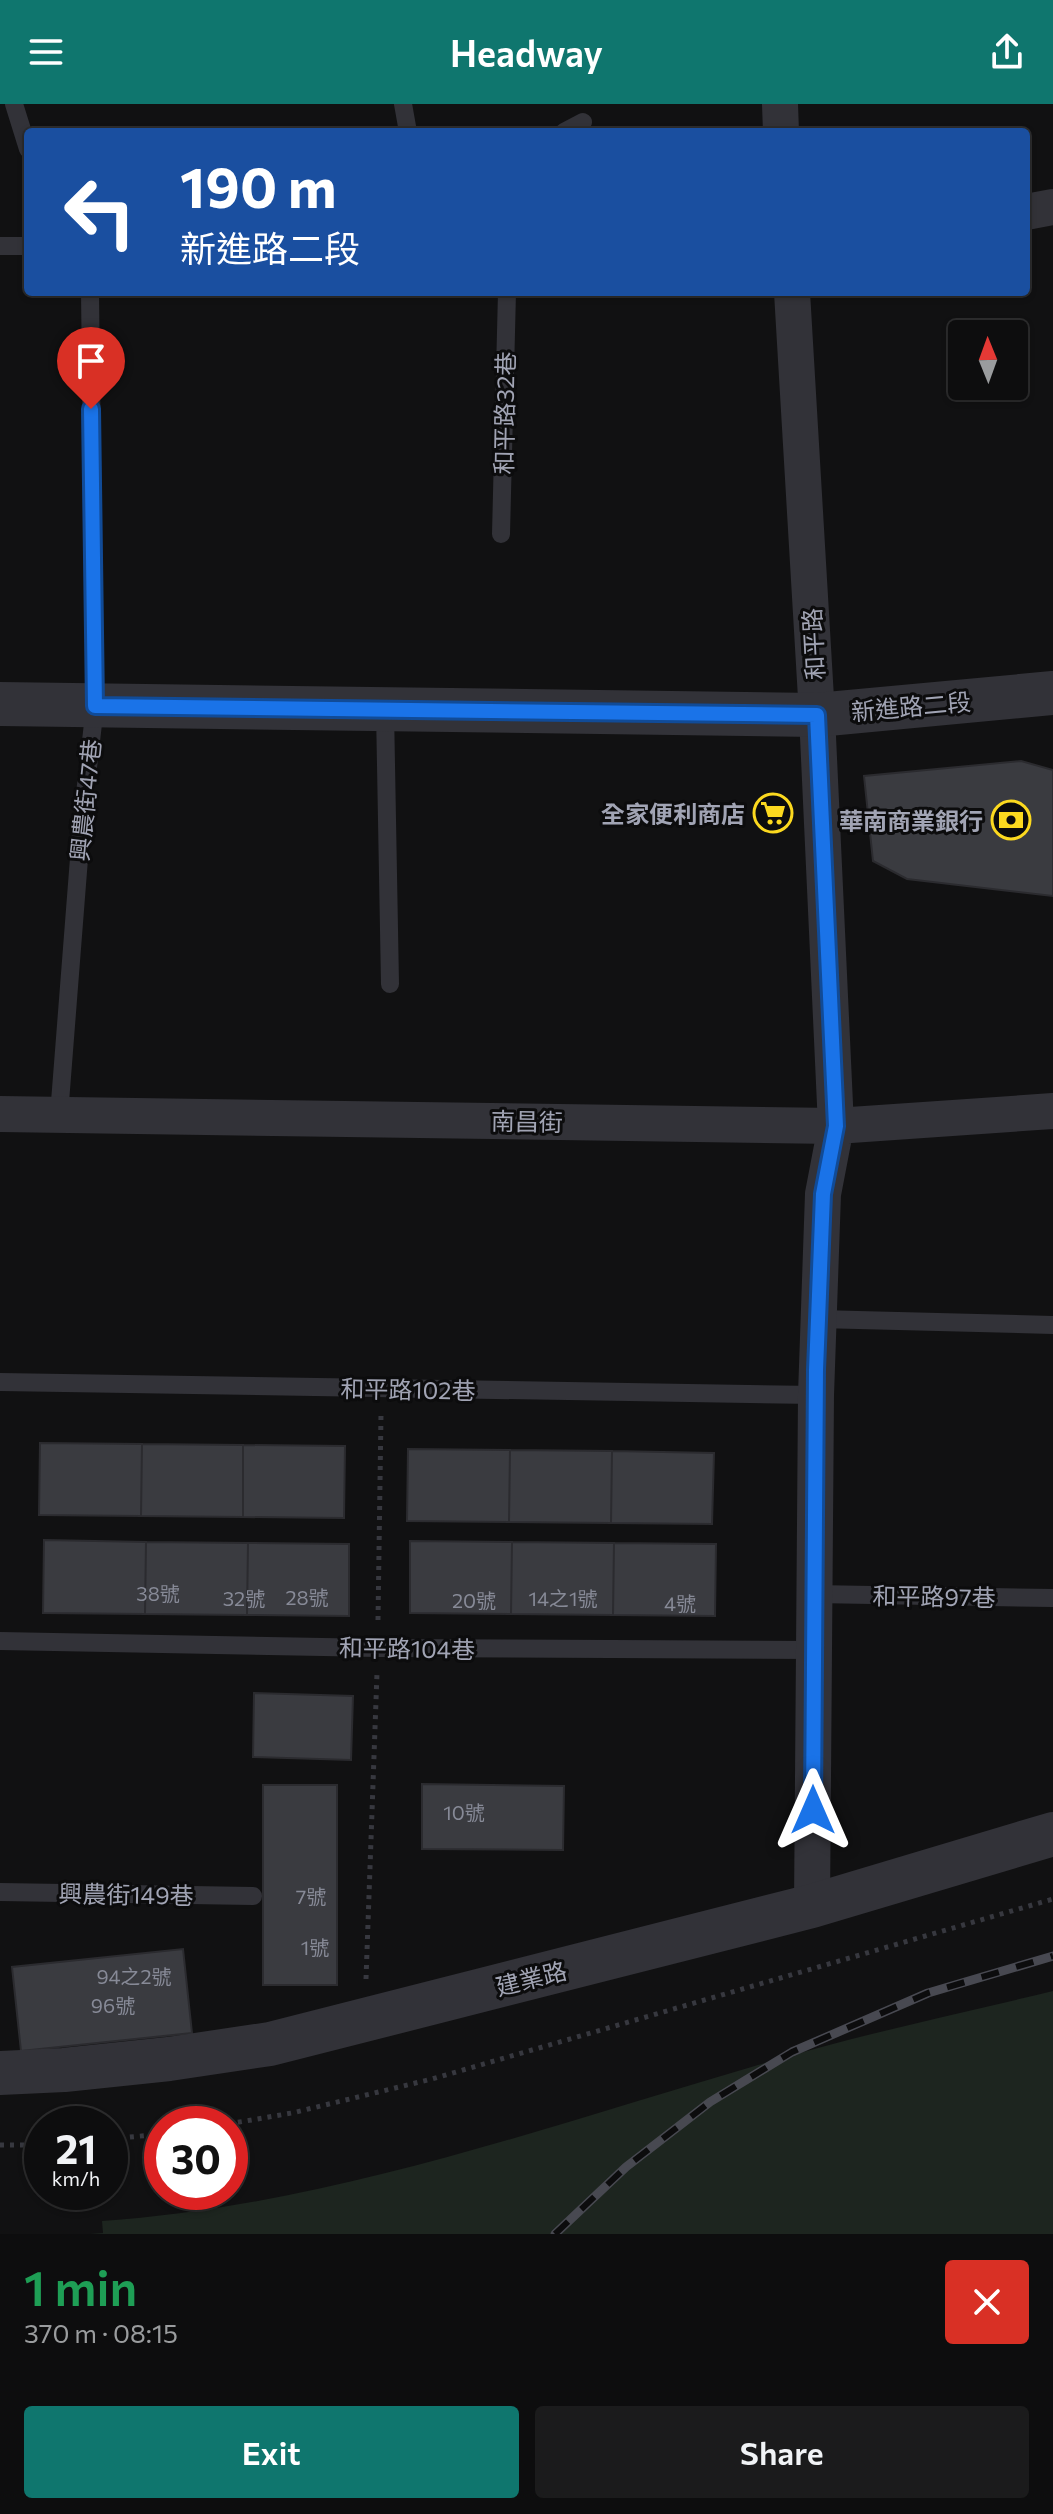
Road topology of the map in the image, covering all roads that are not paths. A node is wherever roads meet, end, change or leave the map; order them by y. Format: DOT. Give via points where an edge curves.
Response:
graph roads {
  1 [pos="14,104"];
  2 [pos="403,104"];
  3 [pos="583,122"];
  4 [pos="407,128"];
  5 [pos="572,128"];
  6 [pos="24,136"];
  7 [pos="1053,207"];
  8 [pos="1030,211"];
  9 [pos="0,246"];
  10 [pos="24,246"];
  11 [pos="90,296"];
  12 [pos="507,296"];
  13 [pos="792,296"];
  14 [pos="501,534"];
  15 [pos="1053,693"];
  16 [pos="0,704"];
  17 [pos="95,706"];
  18 [pos="385,710"];
  19 [pos="817,715"];
  20 [pos="390,984"];
  21 [pos="1053,1111"];
  22 [pos="0,1114"];
  23 [pos="59,1115"];
  24 [pos="836,1126"];
  25 [pos="818,1319"];
  26 [pos="1053,1325"];
  27 [pos="0,1382"];
  28 [pos="816,1395"];
  29 [pos="814,1594"];
  30 [pos="1053,1598"];
  31 [pos="0,1641"];
  32 [pos="814,1650"];
  33 [pos="1053,1834"];
  34 [pos="0,1892"];
  35 [pos="253,1896"];
  36 [pos="812,1906"];
  37 [pos="0,2073"];
  1 -- 6 [label="lane"];
  2 -- 4 [label="lane"];
  3 -- 5 [label="lane"];
  7 -- 8 [label="street"];
  9 -- 10 [label="lane"];
  11 -- 17 [label="lane, 興農街47巷"];
  12 -- 14 [label="lane, 和平路32巷"];
  13 -- 19 [label="street, 和平路"];
  15 -- 19 [label="street, 新進路二段"];
  16 -- 17 [label="street, 新進路二段"];
  17 -- 18 [label="street, 新進路二段"];
  17 -- 23 [label="lane, 興農街47巷"];
  18 -- 19 [label="street, 新進路二段"];
  18 -- 20 [label="lane"];
  19 -- 24 [label="street, 和平路"];
  21 -- 24 [label="street, 南昌街"];
  22 -- 23 [label="street, 南昌街"];
  23 -- 24 [label="street, 南昌街"];
  24 -- 25 [label="street, 和平路" via="823,1194"];
  25 -- 26 [label="lane"];
  25 -- 28 [label="street, 和平路"];
  27 -- 28 [label="lane, 和平路102巷"];
  28 -- 29 [label="street, 和平路"];
  29 -- 30 [label="lane, 和平路97巷"];
  29 -- 32 [label="street, 和平路"];
  31 -- 32 [label="lane, 和平路104巷"];
  32 -- 36 [label="street, 和平路"];
  33 -- 36 [label="street, 建業路"];
  34 -- 35 [label="lane, 興農街149巷"];
  36 -- 37 [label="street, 建業路" via="270,2044 169,2059"];
}
